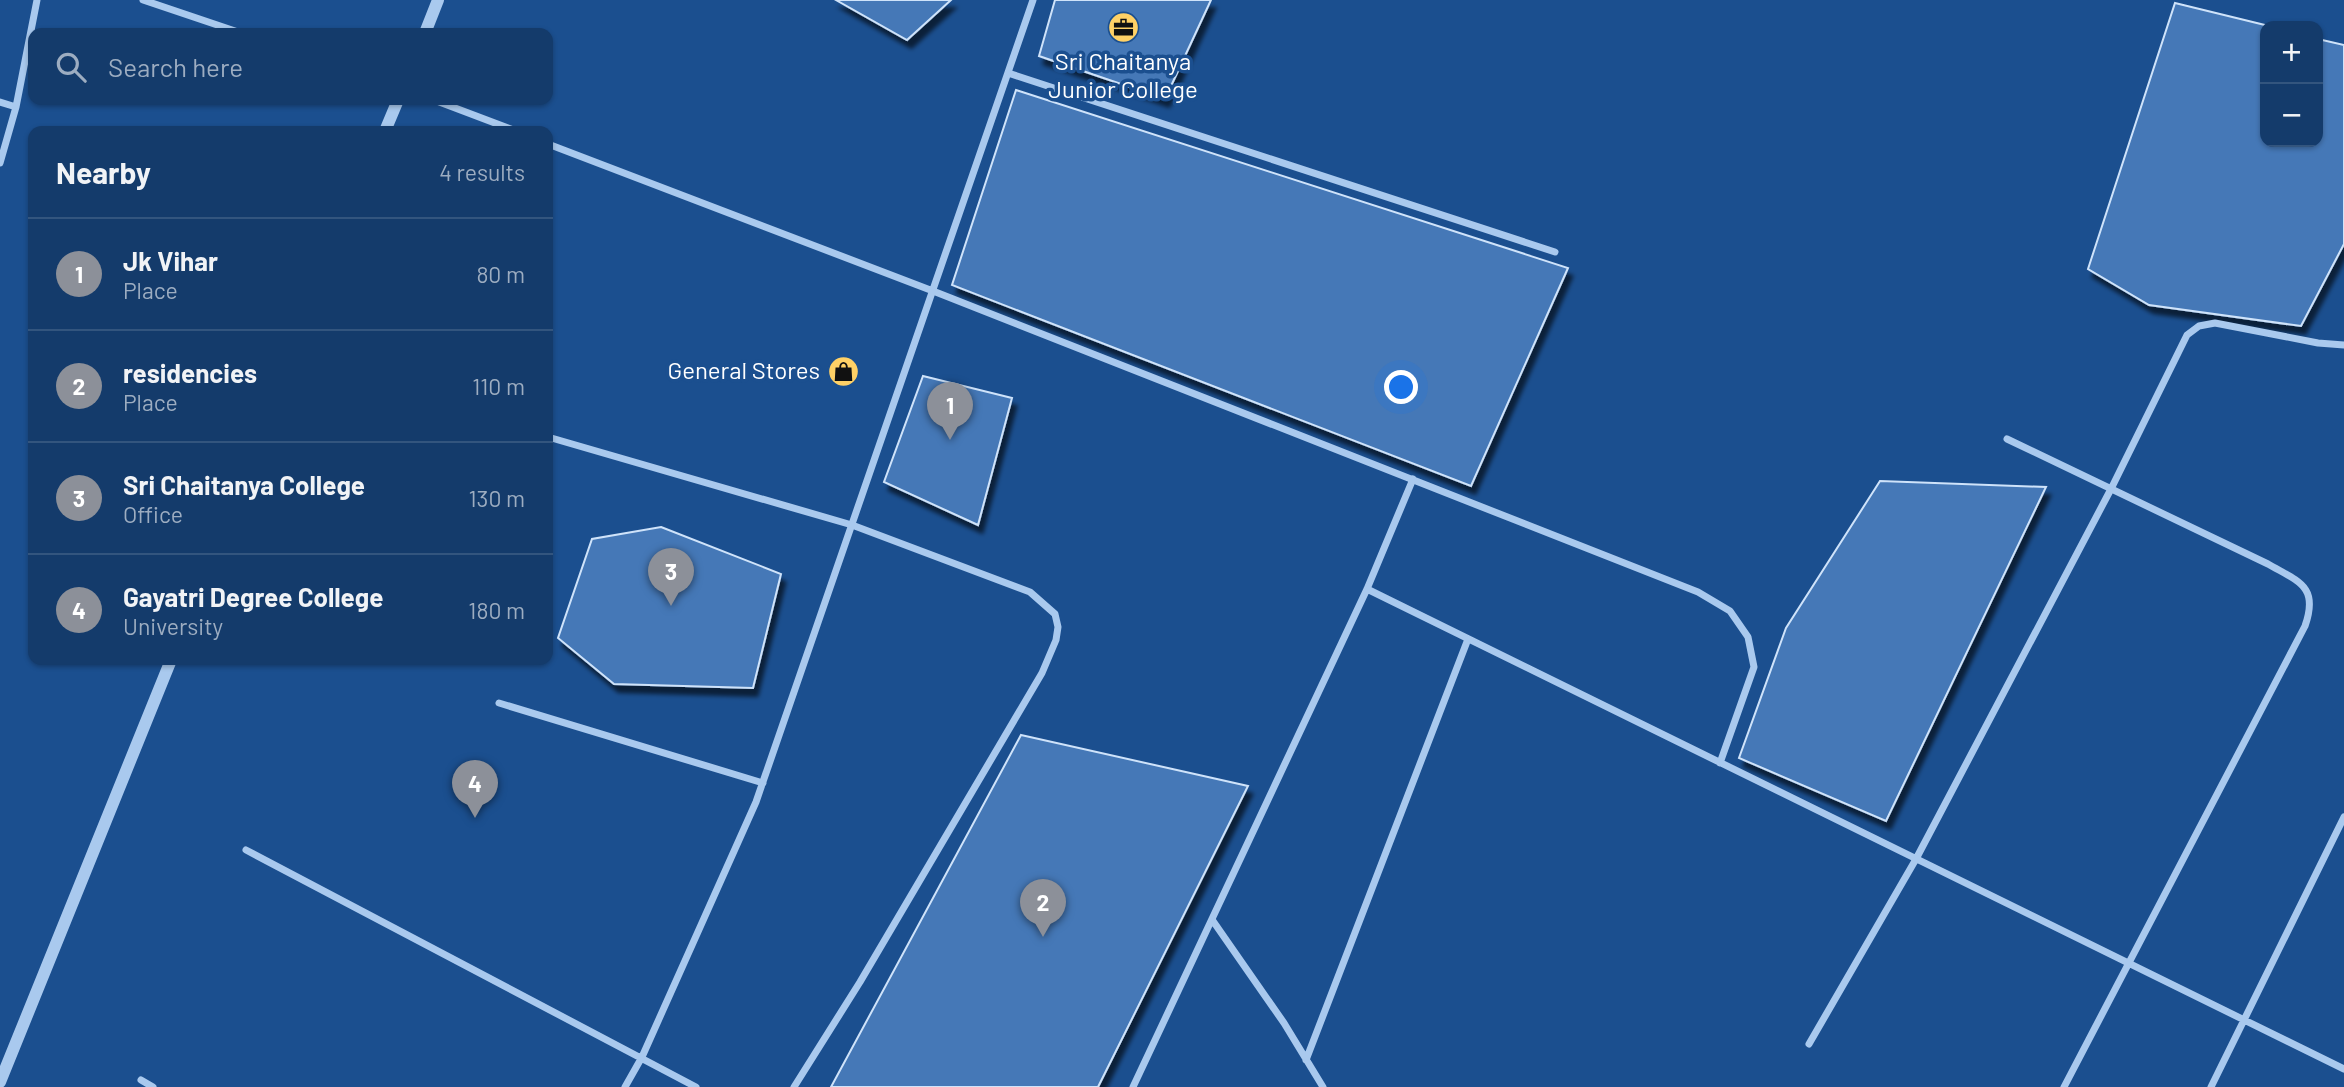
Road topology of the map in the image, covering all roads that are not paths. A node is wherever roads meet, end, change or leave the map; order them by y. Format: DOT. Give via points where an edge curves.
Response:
graph roads {
  1 [pos="37,0"];
  2 [pos="143,0"];
  3 [pos="438,0"];
  4 [pos="1033,0"];
  5 [pos="32,28"];
  6 [pos="226,28"];
  7 [pos="427,28"];
  8 [pos="28,46"];
  9 [pos="1008,73"];
  10 [pos="0,102"];
  11 [pos="396,105"];
  12 [pos="447,105"];
  13 [pos="16,107"];
  14 [pos="387,126"];
  15 [pos="503,126"];
  16 [pos="553,146"];
  17 [pos="0,163"];
  18 [pos="1555,252"];
  19 [pos="933,291"];
  20 [pos="2344,345"];
  21 [pos="553,438"];
  22 [pos="2007,439"];
  23 [pos="1413,479"];
  24 [pos="2111,489"];
  25 [pos="852,525"];
  26 [pos="1367,589"];
  27 [pos="1468,639"];
  28 [pos="169,665"];
  29 [pos="499,703"];
  30 [pos="1720,764"];
  31 [pos="763,783"];
  32 [pos="2344,817"];
  33 [pos="246,850"];
  34 [pos="1916,859"];
  35 [pos="1213,920"];
  36 [pos="2128,963"];
  37 [pos="2245,1020"];
  38 [pos="1809,1044"];
  39 [pos="642,1057"];
  40 [pos="1306,1060"];
  41 [pos="2344,1069"];
  42 [pos="141,1080"];
  43 [pos="0,1082"];
  44 [pos="153,1087"];
  45 [pos="625,1087"];
  46 [pos="696,1087"];
  47 [pos="793,1087"];
  48 [pos="1133,1087"];
  49 [pos="1323,1087"];
  50 [pos="2064,1087"];
  51 [pos="2211,1087"];
  1 -- 5 [label="street"];
  2 -- 6 [label="street"];
  3 -- 7 [label="street"];
  4 -- 9 [label="street"];
  8 -- 13 [label="street"];
  9 -- 18 [label="street"];
  9 -- 19 [label="street"];
  10 -- 13 [label="street"];
  11 -- 14 [label="street"];
  12 -- 15 [label="street"];
  13 -- 17 [label="street"];
  16 -- 19 [label="street"];
  19 -- 23 [label="street"];
  19 -- 25 [label="street"];
  20 -- 24 [label="street" via="2215,323 2199,326 2187,335 2176,355"];
  21 -- 25 [label="street"];
  22 -- 24 [label="street"];
  23 -- 26 [label="street"];
  23 -- 30 [label="street" via="1698,592 1730,611 1748,637 1754,667"];
  24 -- 34 [label="street"];
  24 -- 36 [label="street" via="2301,583 2311,601 2305,626"];
  25 -- 31 [label="street"];
  25 -- 47 [label="street" via="1030,592 1055,614 1057,634 1042,673"];
  26 -- 27 [label="street"];
  26 -- 35 [label="street"];
  27 -- 30 [label="street"];
  27 -- 40 [label="street"];
  28 -- 43 [label="street"];
  29 -- 31 [label="street"];
  30 -- 34 [label="street"];
  31 -- 39 [label="street"];
  32 -- 37 [label="street"];
  33 -- 39 [label="street"];
  34 -- 36 [label="street"];
  34 -- 38 [label="street"];
  35 -- 40 [label="street"];
  35 -- 48 [label="street"];
  36 -- 37 [label="street"];
  36 -- 50 [label="street"];
  37 -- 41 [label="street"];
  37 -- 51 [label="street"];
  39 -- 45 [label="street"];
  39 -- 46 [label="street"];
  40 -- 49 [label="street"];
  42 -- 44 [label="street"];
}
